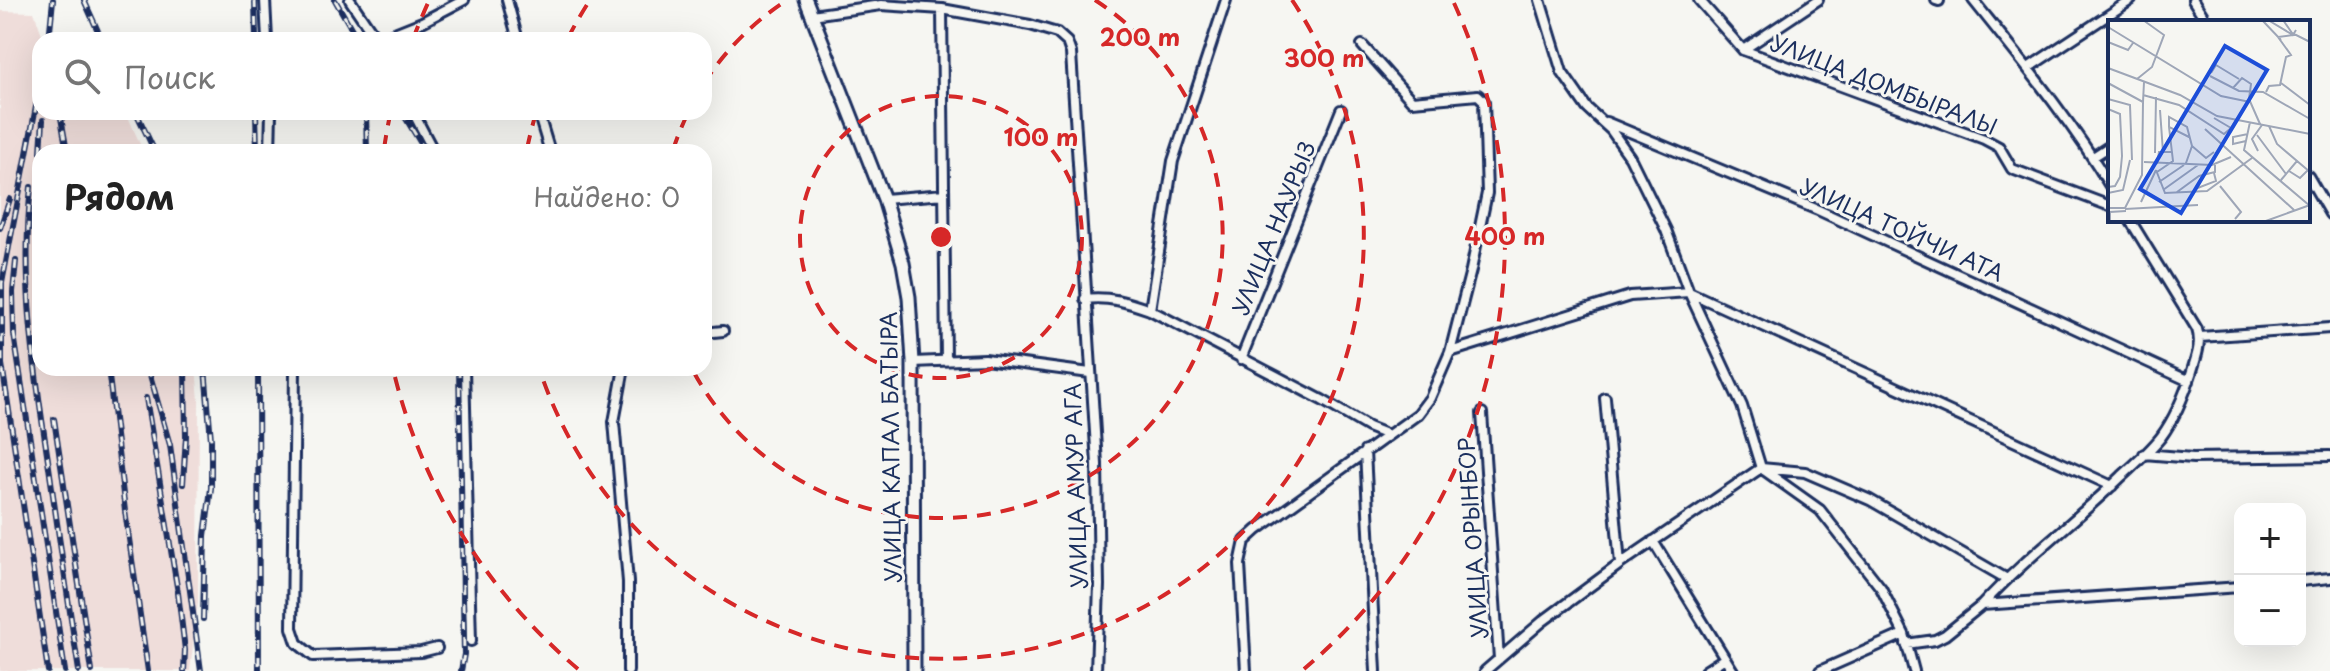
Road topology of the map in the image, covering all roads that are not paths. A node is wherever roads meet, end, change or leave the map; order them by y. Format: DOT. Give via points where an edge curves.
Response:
graph roads {
  1 [pos="265,0"];
  2 [pos="350,0"];
  3 [pos="464,0"];
  4 [pos="507,0"];
  5 [pos="806,0"];
  6 [pos="1226,0"];
  7 [pos="1540,0"];
  8 [pos="1699,0"];
  9 [pos="1818,0"];
  10 [pos="1973,0"];
  11 [pos="2131,0"];
  12 [pos="2193,0"];
  13 [pos="942,9"];
  14 [pos="812,15"];
  15 [pos="2206,20"];
  16 [pos="267,32"];
  17 [pos="372,32"];
  18 [pos="397,32"];
  19 [pos="516,32"];
  20 [pos="1362,45"];
  21 [pos="1743,50"];
  22 [pos="2028,68"];
  23 [pos="1341,110"];
  24 [pos="1598,118"];
  25 [pos="271,120"];
  26 [pos="418,120"];
  27 [pos="540,120"];
  28 [pos="270,144"];
  29 [pos="431,144"];
  30 [pos="548,144"];
  31 [pos="2108,147"];
  32 [pos="2093,157"];
  33 [pos="2310,179"];
  34 [pos="2108,183"];
  35 [pos="944,194"];
  36 [pos="884,199"];
  37 [pos="2108,205"];
  38 [pos="2330,214"];
  39 [pos="2131,222"];
  40 [pos="1689,292"];
  41 [pos="1085,299"];
  42 [pos="1150,310"];
  43 [pos="2330,328"];
  44 [pos="723,331"];
  45 [pos="712,332"];
  46 [pos="2200,337"];
  47 [pos="1450,352"];
  48 [pos="1241,359"];
  49 [pos="946,360"];
  50 [pos="913,362"];
  51 [pos="1090,373"];
  52 [pos="295,376"];
  53 [pos="464,376"];
  54 [pos="623,376"];
  55 [pos="2189,381"];
  56 [pos="1605,398"];
  57 [pos="1482,413"];
  58 [pos="1388,435"];
  59 [pos="1365,451"];
  60 [pos="2144,454"];
  61 [pos="2330,456"];
  62 [pos="1761,468"];
  63 [pos="2112,486"];
  64 [pos="1653,541"];
  65 [pos="1620,564"];
  66 [pos="2330,578"];
  67 [pos="2007,579"];
  68 [pos="2306,580"];
  69 [pos="2234,587"];
  70 [pos="1982,605"];
  71 [pos="1904,634"];
  72 [pos="471,641"];
  73 [pos="1906,644"];
  74 [pos="437,648"];
  75 [pos="1725,658"];
  76 [pos="1499,659"];
  77 [pos="628,671"];
  78 [pos="914,671"];
  79 [pos="1096,671"];
  80 [pos="1246,671"];
  81 [pos="1376,671"];
  82 [pos="1485,671"];
  83 [pos="1705,671"];
  84 [pos="1733,671"];
  85 [pos="1820,671"];
  86 [pos="1914,671"];
  1 -- 16 [label="street"];
  2 -- 17 [label="street"];
  3 -- 18 [label="street"];
  4 -- 19 [label="street"];
  5 -- 14 [label="main road, УЛИЦА КАПАЛ БАТЫРА"];
  6 -- 42 [label="street" via="1173,161"];
  7 -- 24 [label="street" via="1562,72"];
  8 -- 21 [label="street, УЛИЦА ДОМБЫРАЛЫ"];
  9 -- 21 [label="street"];
  10 -- 22 [label="street"];
  11 -- 22 [label="street"];
  12 -- 15 [label="street"];
  13 -- 14 [label="street" via="881,5"];
  13 -- 35 [label="street"];
  13 -- 41 [label="street, УЛИЦА АМУР АГА" via="1030,25 1057,33 1067,42"];
  14 -- 36 [label="main road, УЛИЦА КАПАЛ БАТЫРА"];
  20 -- 47 [label="street" via="1412,101 1478,95 1484,101 1487,193"];
  21 -- 37 [label="street, УЛИЦА ДОМБЫРАЛЫ" via="1984,139 1999,147 2012,169"];
  22 -- 32 [label="street"];
  23 -- 48 [label="street, УЛИЦА НАУРЫЗ"];
  24 -- 40 [label="street" via="1630,157"];
  24 -- 55 [label="street, УЛИЦА ТОЙЧИ АТА" via="1818,210"];
  25 -- 28 [label="street"];
  26 -- 29 [label="street"];
  27 -- 30 [label="street"];
  31 -- 32 [label="street"];
  32 -- 34 [label="street"];
  33 -- 38 [label="street"];
  35 -- 36 [label="street"];
  35 -- 49 [label="street"];
  36 -- 50 [label="main road, УЛИЦА КАПАЛ БАТЫРА" via="903,263"];
  39 -- 46 [label="street"];
  40 -- 47 [label="street" via="1630,296"];
  40 -- 62 [label="street" via="1742,406"];
  40 -- 63 [label="street"];
  41 -- 42 [label="street" via="1119,299"];
  41 -- 51 [label="street, УЛИЦА АМУР АГА"];
  42 -- 48 [label="street"];
  43 -- 46 [label="street"];
  44 -- 45 [label="street"];
  46 -- 55 [label="street"];
  47 -- 58 [label="street" via="1430,398 1418,414"];
  48 -- 58 [label="street"];
  49 -- 50 [label="street"];
  49 -- 51 [label="street" via="985,359"];
  50 -- 78 [label="main road, УЛИЦА КАПАЛ БАТЫРА"];
  51 -- 79 [label="street, УЛИЦА АМУР АГА" via="1097,464"];
  52 -- 74 [label="street" via="292,628 297,643 313,656"];
  53 -- 72 [label="street"];
  54 -- 77 [label="street" via="614,422 628,582"];
  55 -- 60 [label="street" via="2161,437"];
  56 -- 65 [label="street"];
  57 -- 76 [label="street, УЛИЦА ОРЫНБОР"];
  58 -- 59 [label="street"];
  59 -- 80 [label="street" via="1245,541 1240,564"];
  59 -- 81 [label="street"];
  60 -- 61 [label="street"];
  60 -- 63 [label="street"];
  62 -- 64 [label="street, УЛИЦА ОРЫНБОР"];
  62 -- 67 [label="street" via="1805,472 1857,495"];
  62 -- 71 [label="street" via="1820,510 1881,588"];
  63 -- 67 [label="street"];
  64 -- 65 [label="street, УЛИЦА ОРЫНБОР"];
  64 -- 75 [label="street"];
  65 -- 76 [label="street, УЛИЦА ОРЫНБОР"];
  66 -- 68 [label="street"];
  67 -- 70 [label="street"];
  69 -- 70 [label="street"];
  70 -- 73 [label="street" via="1945,635"];
  71 -- 73 [label="street"];
  71 -- 85 [label="street"];
  73 -- 86 [label="street"];
  75 -- 83 [label="street"];
  75 -- 84 [label="street"];
  76 -- 82 [label="street, УЛИЦА ОРЫНБОР"];
}
